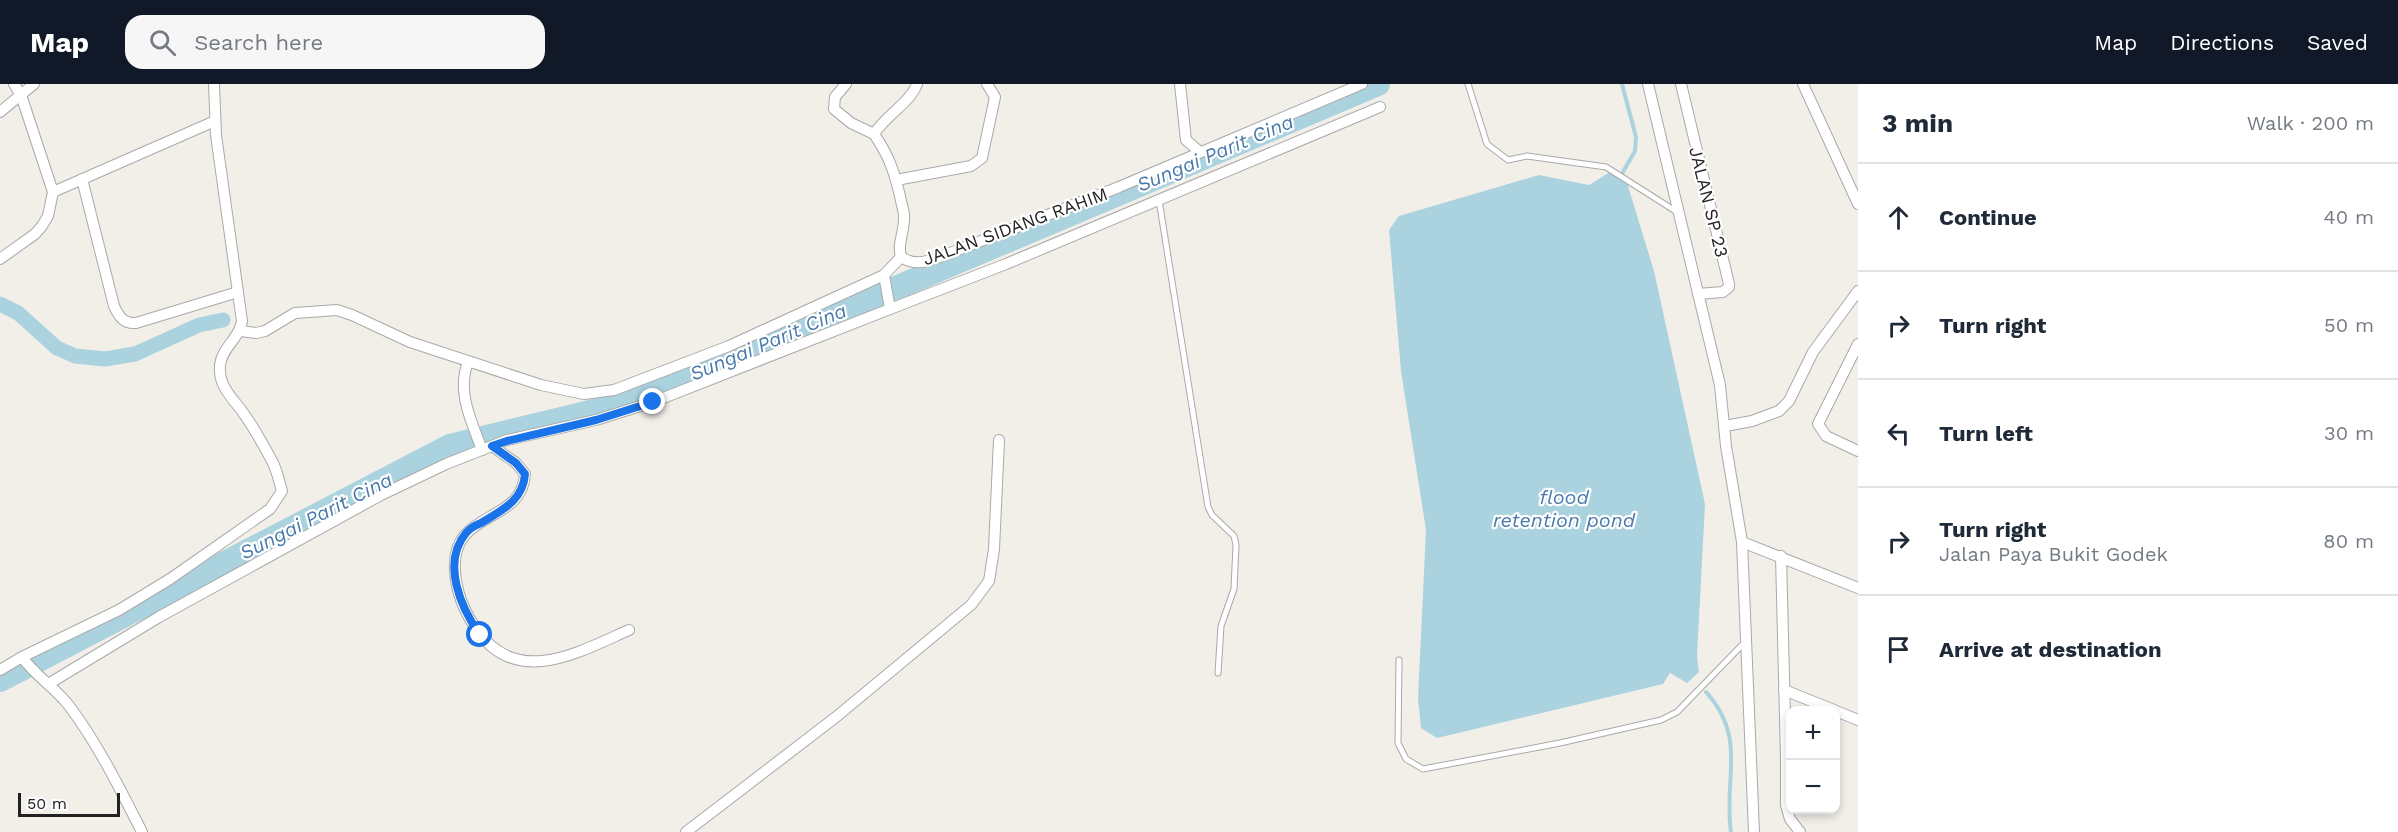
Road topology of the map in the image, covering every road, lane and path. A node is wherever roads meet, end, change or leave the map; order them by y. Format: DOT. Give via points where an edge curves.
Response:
graph roads {
  1 [pos="14,84"];
  2 [pos="34,84"];
  3 [pos="214,84"];
  4 [pos="846,84"];
  5 [pos="917,84"];
  6 [pos="987,84"];
  7 [pos="1180,84"];
  8 [pos="1362,84"];
  9 [pos="1468,84"];
  10 [pos="1648,84"];
  11 [pos="1681,84"];
  12 [pos="1803,84"];
  13 [pos="21,94"];
  14 [pos="1380,107"];
  15 [pos="0,112"];
  16 [pos="215,122"];
  17 [pos="874,134"];
  18 [pos="1200,152"];
  19 [pos="82,179"];
  20 [pos="896,180"];
  21 [pos="53,192"];
  22 [pos="1159,200"];
  23 [pos="1858,204"];
  24 [pos="1679,213"];
  25 [pos="0,259"];
  26 [pos="892,268"];
  27 [pos="1858,291"];
  28 [pos="238,292"];
  29 [pos="1698,294"];
  30 [pos="889,307"];
  31 [pos="241,331"];
  32 [pos="1858,344"];
  33 [pos="468,363"];
  34 [pos="1725,426"];
  35 [pos="999,440"];
  36 [pos="485,446"];
  37 [pos="1858,451"];
  38 [pos="1742,542"];
  39 [pos="1781,556"];
  40 [pos="1858,588"];
  41 [pos="629,630"];
  42 [pos="1745,642"];
  43 [pos="24,660"];
  44 [pos="1399,660"];
  45 [pos="0,669"];
  46 [pos="1218,673"];
  47 [pos="46,681"];
  48 [pos="1784,690"];
  49 [pos="1823,706"];
  50 [pos="1840,713"];
  51 [pos="1858,720"];
  52 [pos="142,832"];
  53 [pos="686,832"];
  54 [pos="1754,832"];
  55 [pos="1800,832"];
  1 -- 13 [label="street"];
  2 -- 13 [label="street"];
  3 -- 16 [label="street"];
  4 -- 17 [label="street" via="835,97 834,109"];
  5 -- 17 [label="street" via="913,95 883,120"];
  6 -- 20 [label="street" via="995,97 982,158 971,166"];
  7 -- 18 [label="street" via="1186,140"];
  8 -- 18 [label="street, JALAN SIDANG RAHIM"];
  9 -- 24 [label="lane" via="1487,144 1508,160 1527,156 1606,167"];
  10 -- 24 [label="street"];
  11 -- 29 [label="street, JALAN SP 23" via="1729,284 1723,292"];
  12 -- 23 [label="street"];
  13 -- 15 [label="street"];
  13 -- 21 [label="street"];
  14 -- 22 [label="street"];
  16 -- 19 [label="street"];
  16 -- 28 [label="street"];
  17 -- 20 [label="street" via="888,155"];
  18 -- 26 [label="street, JALAN SIDANG RAHIM" via="924,262"];
  19 -- 21 [label="street"];
  19 -- 28 [label="street" via="114,306 122,320 136,322"];
  20 -- 26 [label="street" via="905,215"];
  21 -- 25 [label="street" via="42,226"];
  22 -- 30 [label="street" via="1006,264"];
  22 -- 46 [label="lane" via="1208,507 1234,536 1236,545 1234,589 1221,626"];
  24 -- 29 [label="street"];
  26 -- 30 [label="street"];
  26 -- 33 [label="street" via="729,346 614,390 584,394"];
  27 -- 34 [label="street" via="1813,352 1789,400 1779,411 1752,422"];
  28 -- 31 [label="street"];
  29 -- 34 [label="street" via="1720,385"];
  30 -- 36 [label="street" via="653,402"];
  31 -- 33 [label="street" via="265,331 295,313 337,310"];
  31 -- 43 [label="street" via="224,352 220,376 273,463 282,492 270,509 170,579"];
  32 -- 37 [label="street" via="1818,424 1826,436"];
  33 -- 36 [label="street" via="464,377 467,412"];
  34 -- 38 [label="street"];
  35 -- 53 [label="street" via="989,581 971,606 836,717"];
  36 -- 41 [label="street" via="516,463 525,474 520,494 509,506 467,531 456,550 454,570 459,596 480,635 513,659 532,662 554,660"];
  36 -- 47 [label="street" via="381,495"];
  38 -- 39 [label="street"];
  38 -- 42 [label="street"];
  39 -- 40 [label="street"];
  39 -- 48 [label="street"];
  42 -- 44 [label="lane" via="1677,712 1661,720 1423,769 1406,759 1398,743"];
  42 -- 54 [label="street"];
  43 -- 45 [label="street"];
  43 -- 47 [label="street"];
  47 -- 52 [label="street" via="98,748"];
  48 -- 49 [label="street"];
  48 -- 55 [label="street" via="1786,805"];
  50 -- 51 [label="street"];
}
